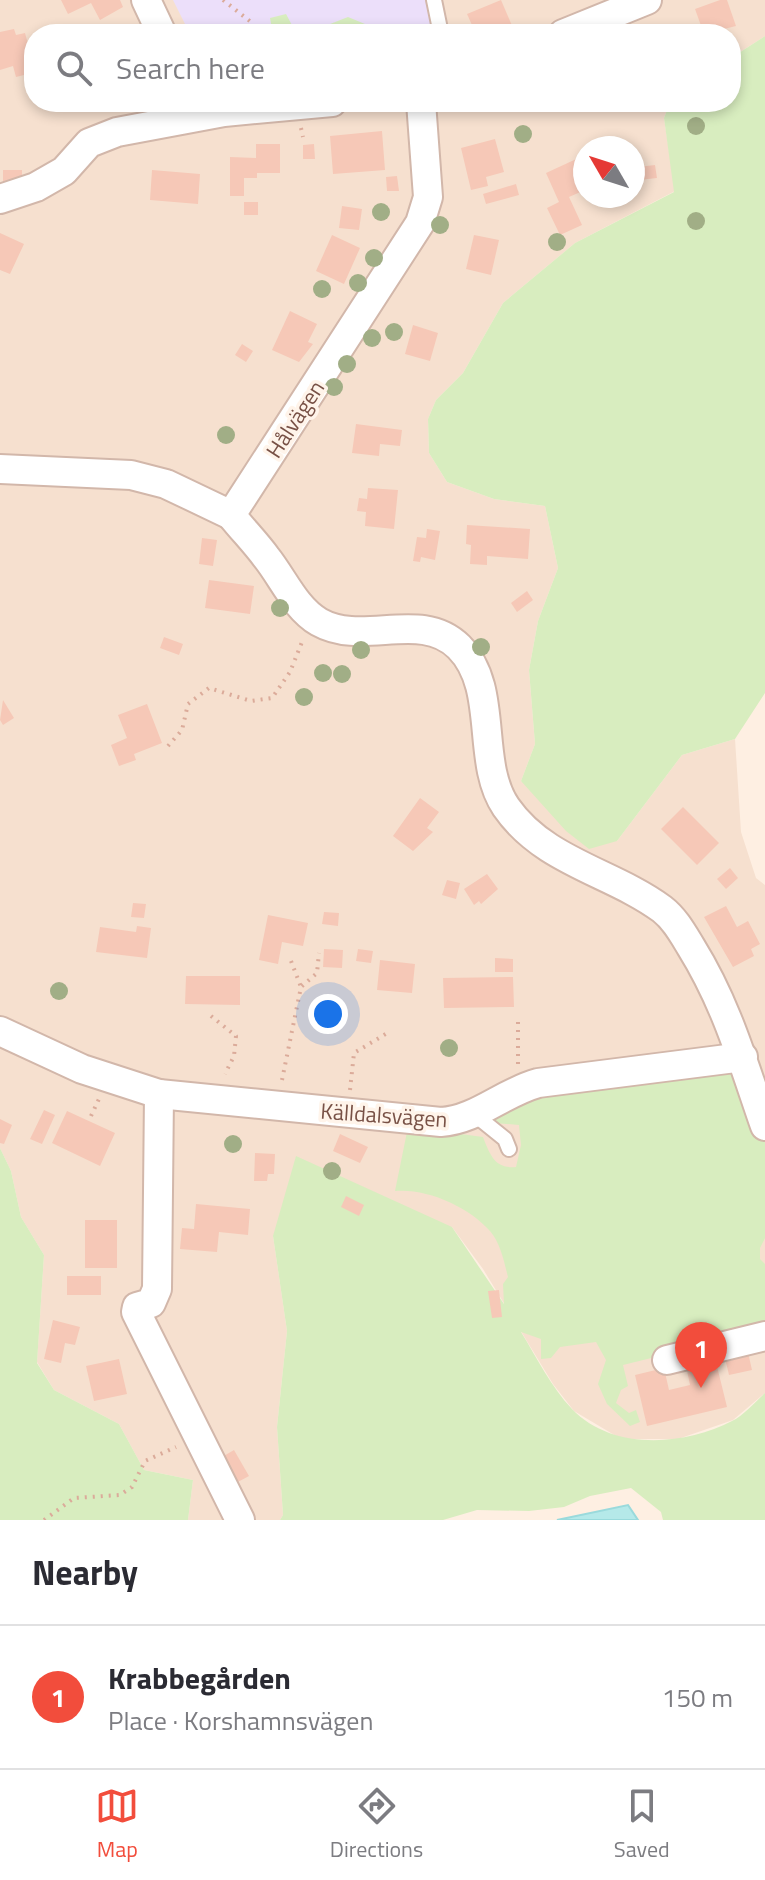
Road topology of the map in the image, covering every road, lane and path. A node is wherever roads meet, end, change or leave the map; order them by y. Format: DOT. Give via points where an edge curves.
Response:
graph roads {
  1 [pos="146,0"];
  2 [pos="223,0"];
  3 [pos="434,0"];
  4 [pos="647,0"];
  5 [pos="251,22"];
  6 [pos="157,24"];
  7 [pos="439,24"];
  8 [pos="588,24"];
  9 [pos="187,112"];
  10 [pos="422,112"];
  11 [pos="0,199"];
  12 [pos="0,469"];
  13 [pos="231,515"];
  14 [pos="306,612"];
  15 [pos="168,746"];
  16 [pos="319,953"];
  17 [pos="291,961"];
  18 [pos="301,987"];
  19 [pos="211,1016"];
  20 [pos="518,1018"];
  21 [pos="0,1031"];
  22 [pos="389,1032"];
  23 [pos="743,1057"];
  24 [pos="521,1087"];
  25 [pos="159,1094"];
  26 [pos="200,1098"];
  27 [pos="277,1106"];
  28 [pos="347,1113"];
  29 [pos="474,1114"];
  30 [pos="765,1126"];
  31 [pos="509,1149"];
  32 [pos="765,1336"];
  33 [pos="667,1360"];
  34 [pos="188,1417"];
  35 [pos="44,1520"];
  36 [pos="240,1520"];
  1 -- 6 [label="street"];
  2 -- 5 [label="path"];
  3 -- 7 [label="lane"];
  4 -- 8 [label="street"];
  9 -- 11 [label="street" via="103,136 89,143 64,171"];
  10 -- 13 [label="street, Hålvägen" via="428,197 420,223"];
  12 -- 13 [label="street" via="131,475 166,484"];
  13 -- 14 [label="street"];
  14 -- 15 [label="path" via="297,658 272,698 251,701 211,687 188,704 182,730"];
  14 -- 23 [label="street" via="337,629 429,630 458,647 478,685 493,779 506,807 558,855 640,895 673,919 726,1013"];
  16 -- 18 [label="path" via="317,973"];
  17 -- 18 [label="path"];
  18 -- 27 [label="path"];
  19 -- 26 [label="path" via="233,1032 236,1049 228,1070"];
  20 -- 24 [label="path"];
  21 -- 25 [label="street, Källdalsvägen" via="61,1061"];
  22 -- 28 [label="path" via="354,1053"];
  23 -- 24 [label="street, Källdalsvägen"];
  23 -- 30 [label="street"];
  24 -- 29 [label="street, Källdalsvägen"];
  25 -- 26 [label="street, Källdalsvägen"];
  25 -- 34 [label="street" via="157,1289 156,1298 136,1312"];
  26 -- 27 [label="street, Källdalsvägen"];
  27 -- 28 [label="street, Källdalsvägen"];
  28 -- 29 [label="street, Källdalsvägen" via="441,1122"];
  29 -- 31 [label="lane" via="505,1139"];
  32 -- 33 [label="street"];
  34 -- 35 [label="path" via="175,1448 145,1461 128,1490 74,1498"];
  34 -- 36 [label="street"];
}
